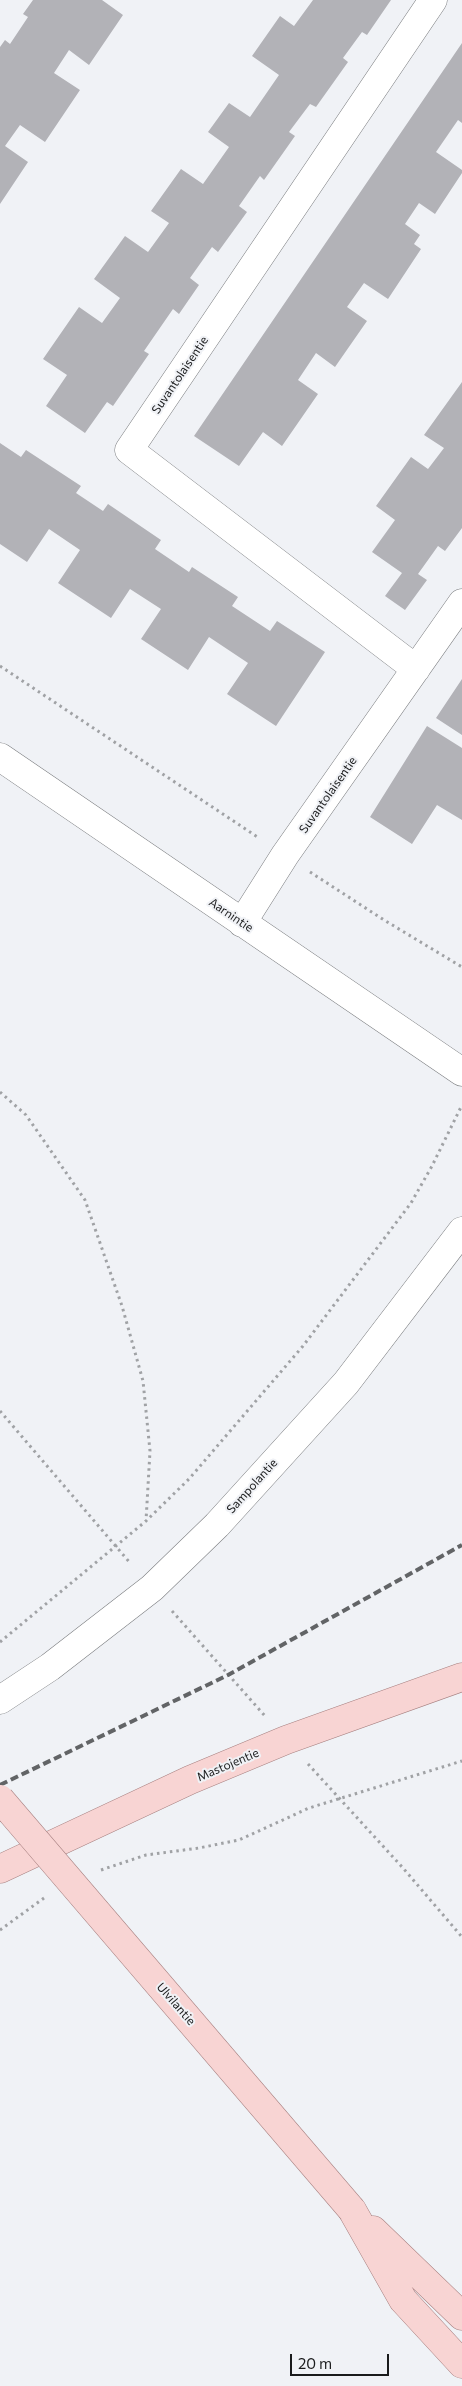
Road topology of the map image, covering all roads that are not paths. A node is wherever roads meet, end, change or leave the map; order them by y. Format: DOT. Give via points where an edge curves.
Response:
graph roads {
  1 [pos="433,0"];
  2 [pos="462,603"];
  3 [pos="416,670"];
  4 [pos="0,757"];
  5 [pos="242,923"];
  6 [pos="462,1072"];
  7 [pos="462,1231"];
  8 [pos="462,1677"];
  9 [pos="0,1700"];
  10 [pos="0,1799"];
  11 [pos="0,1869"];
  12 [pos="352,2210"];
  13 [pos="462,2316"];
  14 [pos="462,2364"];
  1 -- 3 [label="street, Suvantolaisentie" via="129,450"];
  2 -- 3 [label="street, Suvantolaisentie"];
  3 -- 5 [label="street, Suvantolaisentie" via="285,855"];
  4 -- 5 [label="street, Aarnintie"];
  5 -- 6 [label="street, Aarnintie"];
  7 -- 9 [label="street, Sampolantie" via="346,1383 217,1524 152,1588 50,1667"];
  8 -- 11 [label="main road, Mastojentie" via="286,1740 190,1780"];
  10 -- 12 [label="main road, Ulvilantie, bridge"];
  12 -- 13 [label="main road, Ulvilantie"];
  12 -- 14 [label="main road, Ulvilantie" via="403,2300"];
}
